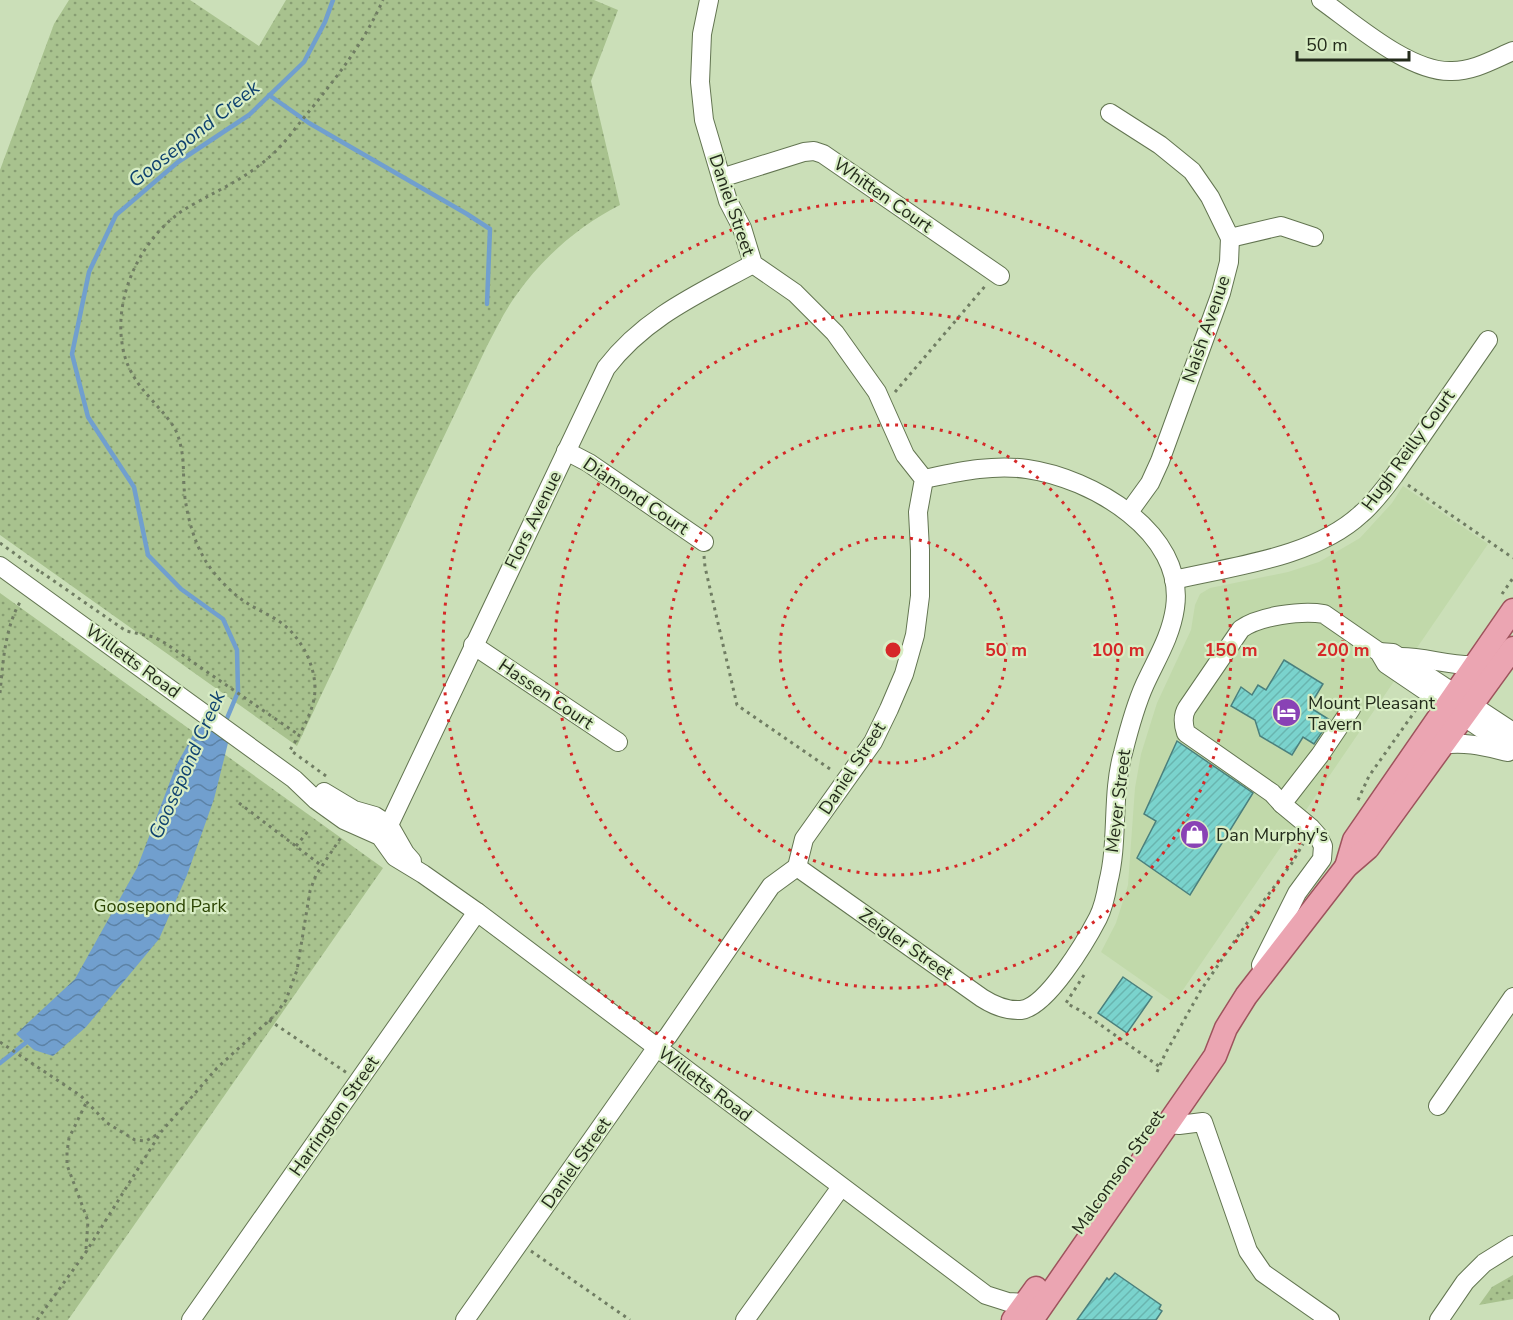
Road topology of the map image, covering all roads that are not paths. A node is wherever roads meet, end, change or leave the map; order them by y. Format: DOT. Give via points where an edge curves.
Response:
graph roads {
  1 [pos="709,0"];
  2 [pos="1321,0"];
  3 [pos="1513,51"];
  4 [pos="1110,113"];
  5 [pos="722,178"];
  6 [pos="1314,237"];
  7 [pos="1230,238"];
  8 [pos="753,264"];
  9 [pos="1000,276"];
  10 [pos="1488,340"];
  11 [pos="566,452"];
  12 [pos="924,479"];
  13 [pos="1129,512"];
  14 [pos="704,542"];
  15 [pos="0,566"];
  16 [pos="1174,580"];
  17 [pos="1513,610"];
  18 [pos="473,645"];
  19 [pos="1513,648"];
  20 [pos="1379,652"];
  21 [pos="1399,657"];
  22 [pos="1475,664"];
  23 [pos="1459,705"];
  24 [pos="1351,709"];
  25 [pos="1513,732"];
  26 [pos="618,742"];
  27 [pos="1442,745"];
  28 [pos="1513,752"];
  29 [pos="1282,804"];
  30 [pos="384,830"];
  31 [pos="797,867"];
  32 [pos="1346,867"];
  33 [pos="477,912"];
  34 [pos="1246,996"];
  35 [pos="1513,997"];
  36 [pos="1021,1010"];
  37 [pos="1226,1028"];
  38 [pos="657,1047"];
  39 [pos="1438,1106"];
  40 [pos="1168,1124"];
  41 [pos="841,1187"];
  42 [pos="1513,1245"];
  43 [pos="1023,1314"];
  44 [pos="191,1320"];
  45 [pos="465,1320"];
  46 [pos="745,1320"];
  47 [pos="1330,1320"];
  48 [pos="1439,1320"];
  1 -- 5 [label="street, Daniel Street" via="702,34 700,82 704,120"];
  2 -- 3 [label="street" via="1404,58 1430,69 1453,72 1472,68"];
  4 -- 7 [label="street" via="1192,171"];
  5 -- 8 [label="street, Daniel Street"];
  5 -- 9 [label="street, Whitten Court" via="804,152 823,154"];
  6 -- 7 [label="street" via="1281,226"];
  7 -- 13 [label="street, Naish Avenue" via="1221,293 1168,438 1150,483"];
  8 -- 11 [label="street, Flors Avenue" via="675,307 622,347 606,368"];
  8 -- 12 [label="street, Daniel Street" via="795,293 835,333 877,392 905,455"];
  10 -- 16 [label="street, Hugh Reilly Court" via="1394,476 1360,515 1321,541 1288,553"];
  11 -- 14 [label="street, Diamond Court" via="589,463"];
  11 -- 18 [label="street, Flors Avenue"];
  12 -- 13 [label="street, Meyer Street" via="979,468 1028,469 1082,485"];
  12 -- 31 [label="street, Daniel Street" via="918,512 920,596 904,674 873,742 804,839"];
  13 -- 16 [label="street, Meyer Street" via="1160,546"];
  15 -- 30 [label="street, Willetts Road" via="294,778 354,810 380,819"];
  16 -- 36 [label="street, Meyer Street" via="1176,606 1168,637 1133,714 1119,766 1109,881 1099,916 1055,984 1042,999"];
  17 -- 22 [label="main road, Malcomson Street"];
  18 -- 26 [label="street, Hassen Court"];
  18 -- 30 [label="street, Flors Avenue"];
  19 -- 23 [label="main road, Malcomson Street"];
  20 -- 21 [label="street"];
  20 -- 23 [label="street" via="1386,664"];
  20 -- 29 [label="street" via="1324,614 1314,612 1250,623 1241,629 1187,708 1183,725 1186,733"];
  21 -- 22 [label="street" via="1458,666"];
  21 -- 23 [label="street"];
  22 -- 23 [label="main road, Malcomson Street"];
  23 -- 25 [label="street"];
  23 -- 27 [label="main road, Malcomson Street"];
  23 -- 28 [label="street"];
  23 -- 32 [label="main road, Malcomson Street" via="1353,840"];
  24 -- 29 [label="street"];
  27 -- 28 [label="street" via="1469,743"];
  27 -- 32 [label="main road, Malcomson Street" via="1368,848"];
  29 -- 34 [label="street" via="1318,836 1323,846 1322,859 1297,892"];
  30 -- 33 [label="street, Willetts Road" via="423,874"];
  31 -- 36 [label="street, Zeigler Street" via="991,1004"];
  31 -- 38 [label="street, Daniel Street" via="771,886"];
  32 -- 34 [label="main road, Malcomson Street"];
  33 -- 38 [label="street, Willetts Road"];
  33 -- 44 [label="street, Harrington Street"];
  34 -- 37 [label="main road, Malcomson Street"];
  35 -- 39 [label="street"];
  37 -- 40 [label="main road, Malcomson Street" via="1215,1056"];
  37 -- 43 [label="main road, Malcomson Street" via="1203,1052"];
  38 -- 41 [label="street, Willetts Road"];
  38 -- 45 [label="street, Daniel Street"];
  40 -- 43 [label="main road, Malcomson Street"];
  40 -- 47 [label="street" via="1203,1122 1248,1251 1263,1273"];
  41 -- 43 [label="street, Willetts Road" via="986,1295 1008,1302"];
  41 -- 46 [label="street"];
  42 -- 48 [label="street" via="1484,1263 1465,1282"];
}
